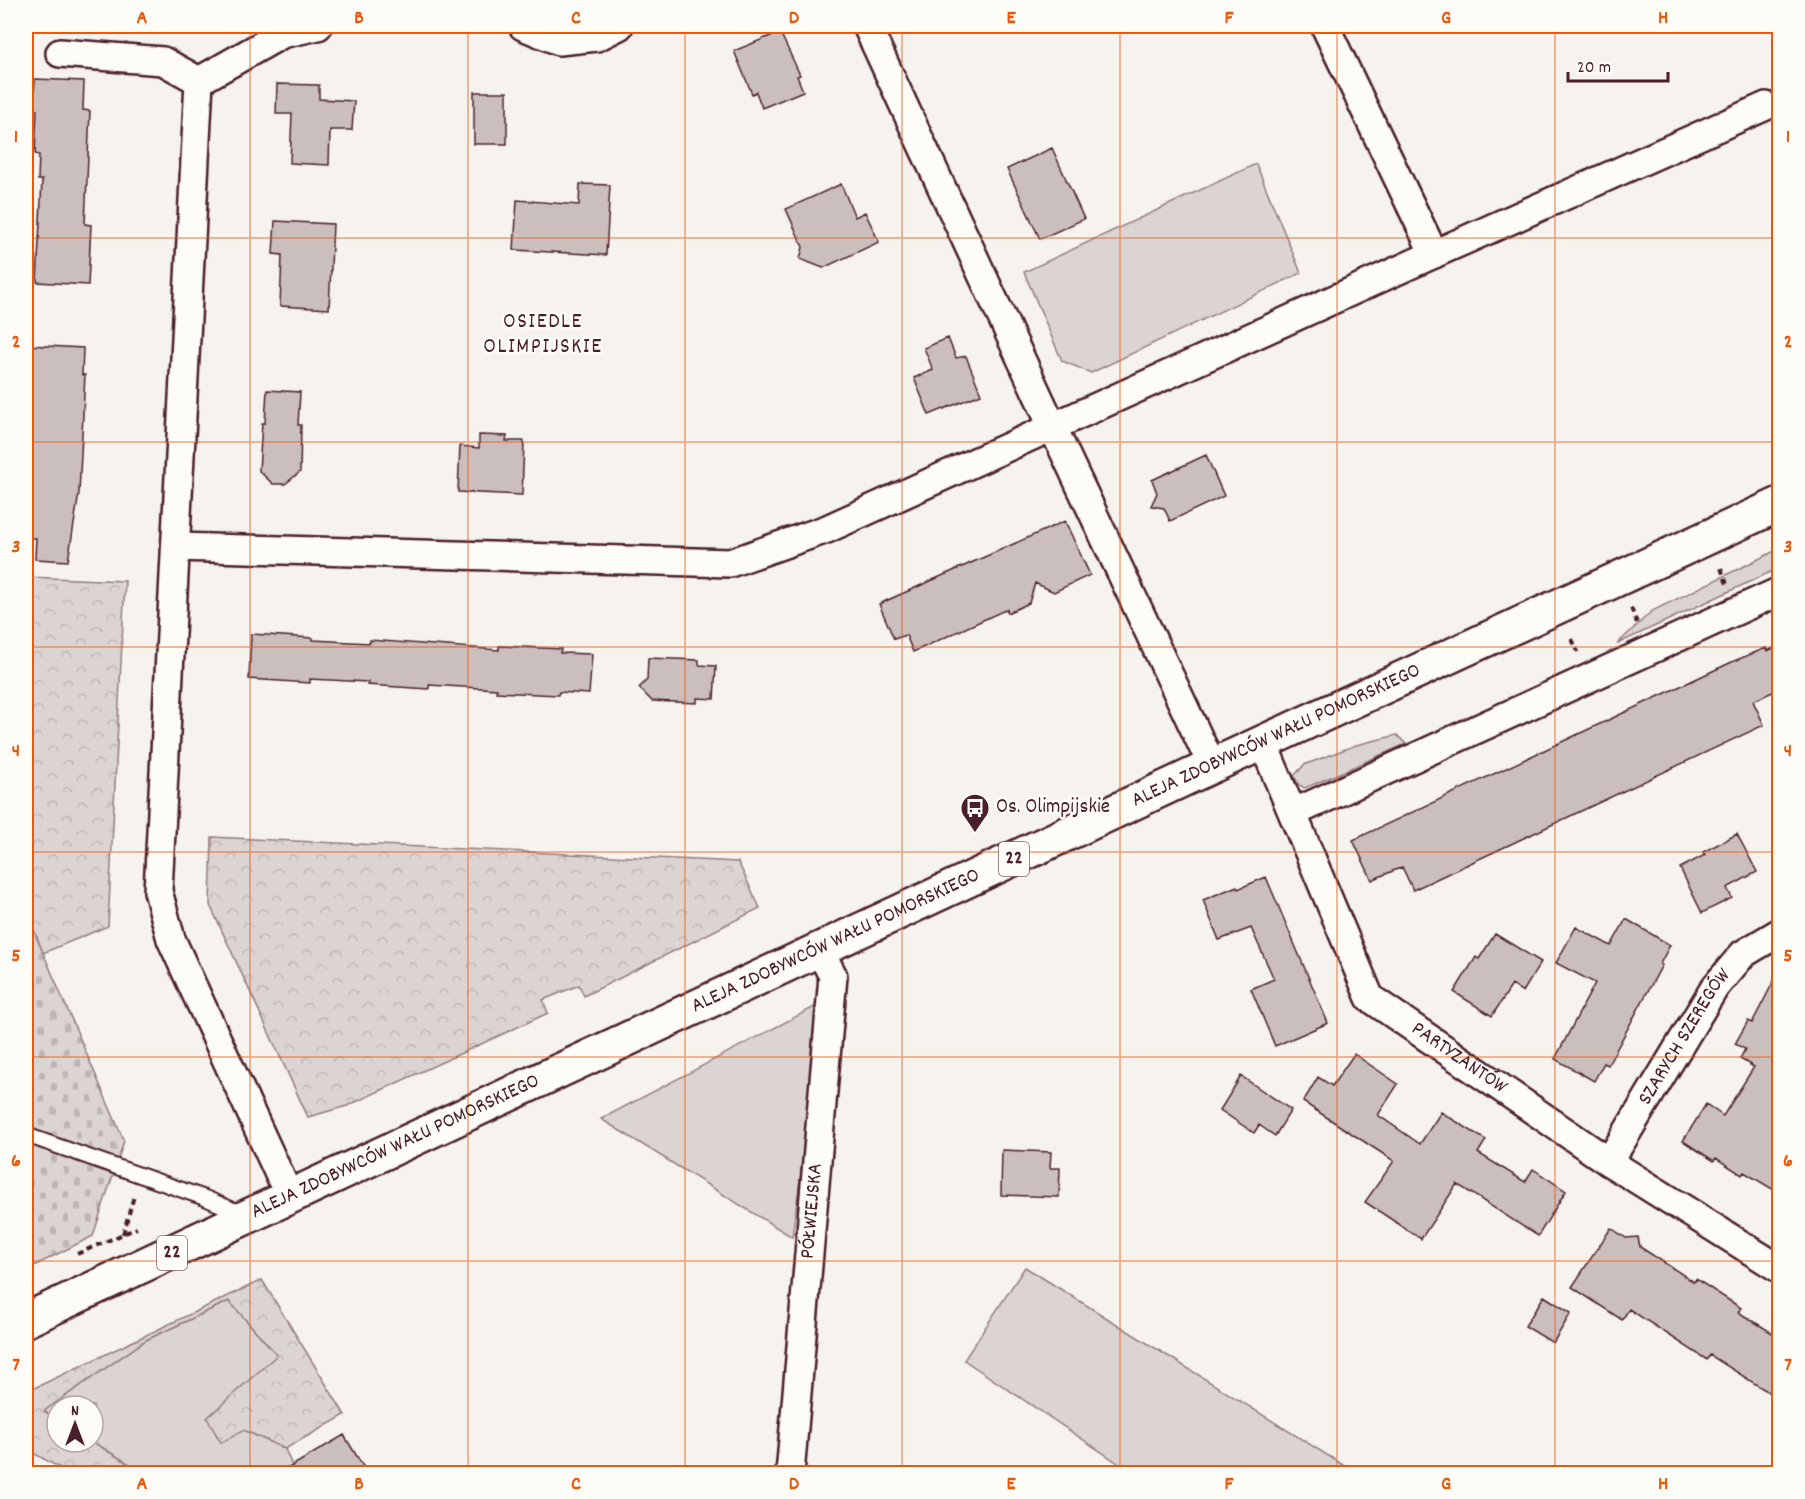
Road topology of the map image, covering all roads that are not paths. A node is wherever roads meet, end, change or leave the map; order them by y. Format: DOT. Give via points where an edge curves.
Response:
graph roads {
  1 [pos="318,26"];
  2 [pos="523,26"];
  3 [pos="619,26"];
  4 [pos="867,26"];
  5 [pos="1325,26"];
  6 [pos="60,53"];
  7 [pos="199,81"];
  8 [pos="1766,106"];
  9 [pos="1434,254"];
  10 [pos="1053,428"];
  11 [pos="1779,504"];
  12 [pos="176,547"];
  13 [pos="1779,591"];
  14 [pos="1263,743"];
  15 [pos="1214,765"];
  16 [pos="1293,813"];
  17 [pos="1779,932"];
  18 [pos="820,951"];
  19 [pos="26,1135"];
  20 [pos="1609,1162"];
  21 [pos="290,1198"];
  22 [pos="250,1217"];
  23 [pos="1779,1269"];
  24 [pos="26,1320"];
  25 [pos="790,1473"];
  1 -- 7 [label="street" via="282,34"];
  2 -- 3 [label="street" via="559,41 597,37"];
  4 -- 10 [label="street"];
  5 -- 9 [label="street"];
  6 -- 7 [label="street" via="163,61"];
  7 -- 12 [label="street"];
  8 -- 9 [label="street"];
  9 -- 10 [label="street"];
  10 -- 12 [label="street" via="827,529 730,563"];
  10 -- 15 [label="street"];
  11 -- 14 [label="main road, ALEJA ZDOBYWCÓW WAŁU POMORSKIEGO / 22"];
  12 -- 21 [label="street" via="158,891 171,939"];
  13 -- 16 [label="street"];
  14 -- 15 [label="main road, ALEJA ZDOBYWCÓW WAŁU POMORSKIEGO / 22"];
  14 -- 16 [label="street, PARTYZANTÓW"];
  15 -- 18 [label="main road, ALEJA ZDOBYWCÓW WAŁU POMORSKIEGO / 22"];
  16 -- 20 [label="street, PARTYZANTÓW" via="1370,998"];
  17 -- 20 [label="street, SZARYCH SZEREGÓW" via="1743,954 1715,987"];
  18 -- 21 [label="main road, ALEJA ZDOBYWCÓW WAŁU POMORSKIEGO / 22"];
  18 -- 25 [label="street, PÓŁWIEJSKA" via="833,975"];
  19 -- 22 [label="lane"];
  20 -- 23 [label="street, PARTYZANTÓW"];
  21 -- 22 [label="main road, ALEJA ZDOBYWCÓW WAŁU POMORSKIEGO / 22"];
  22 -- 24 [label="main road, ALEJA ZDOBYWCÓW WAŁU POMORSKIEGO / 22"];
}
